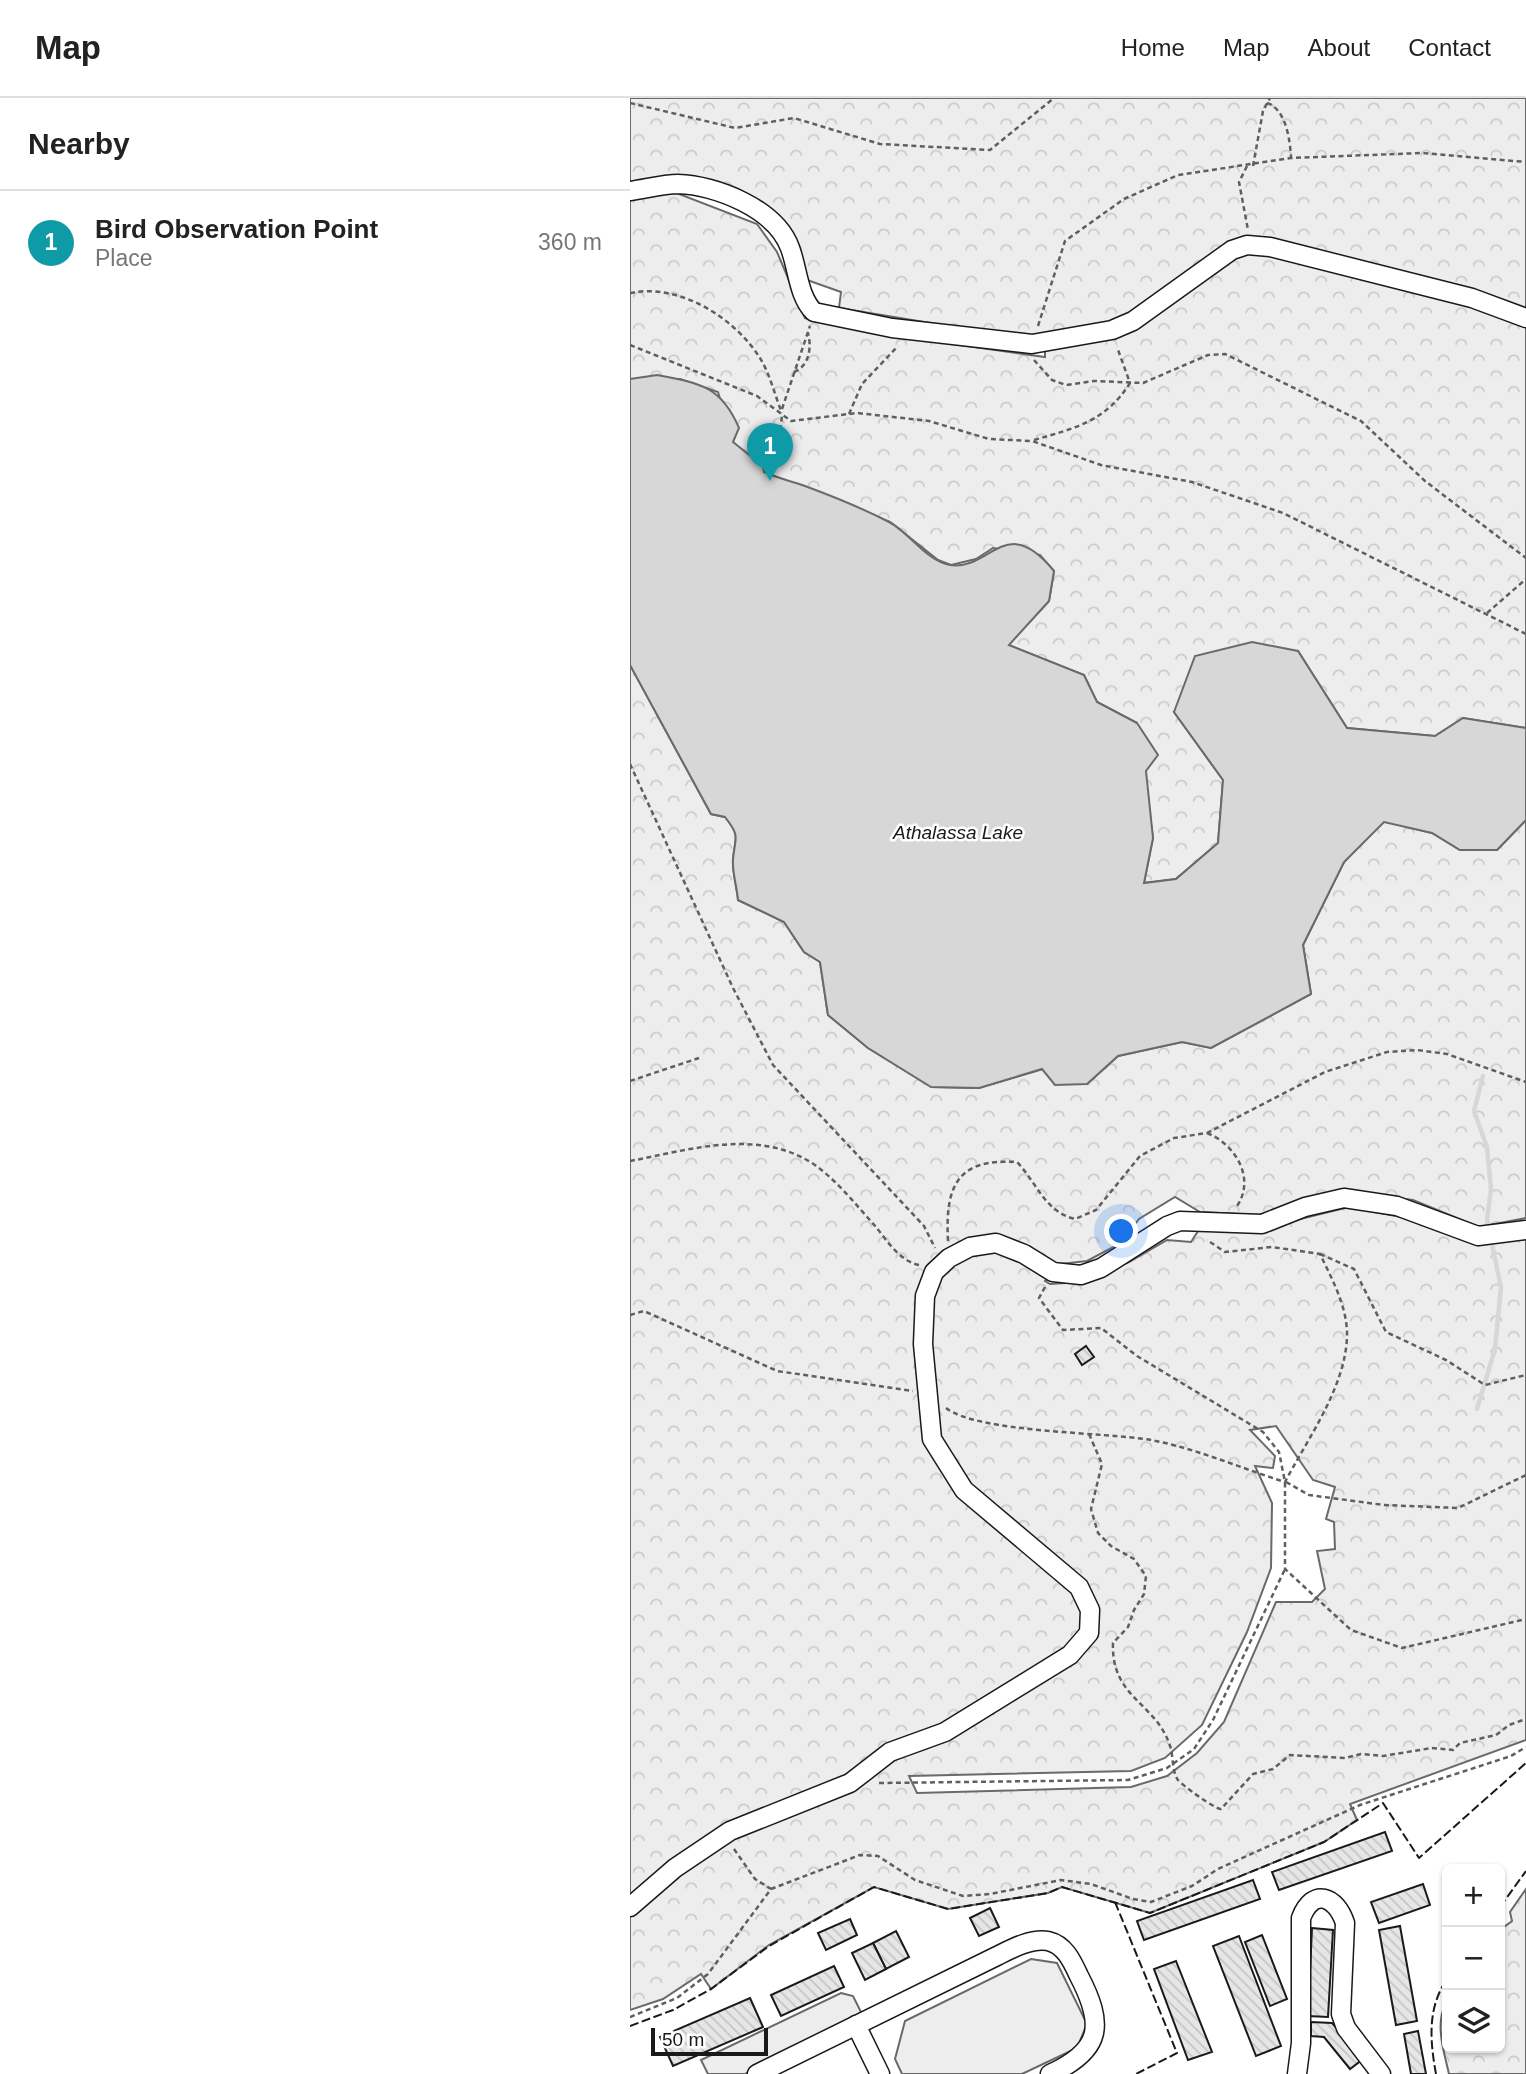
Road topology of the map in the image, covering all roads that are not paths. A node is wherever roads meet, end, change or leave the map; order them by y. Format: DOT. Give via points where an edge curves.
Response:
graph roads {
  1 [pos="630,191"];
  2 [pos="1526,318"];
  3 [pos="1526,1230"];
  4 [pos="630,1907"];
  5 [pos="856,2025"];
  6 [pos="757,2074"];
  7 [pos="880,2074"];
  8 [pos="1050,2074"];
  9 [pos="1297,2074"];
  10 [pos="1381,2074"];
  1 -- 2 [label="lane" via="678,184 719,192 758,211 790,246 803,296 814,312 911,330 1032,344 1112,330 1133,321 1232,250 1247,245 1472,298"];
  3 -- 4 [label="lane" via="1478,1236 1397,1206 1344,1198 1262,1224 1180,1221 1081,1275 1053,1272 996,1243 943,1255 925,1296 926,1393 932,1439 964,1490 1079,1587 1090,1610 1089,1633 1070,1655 945,1732 890,1752 850,1783 730,1831 675,1868"];
  5 -- 6 [label="lane"];
  5 -- 7 [label="lane"];
  5 -- 8 [label="lane" via="1008,1951 1037,1940 1050,1942 1062,1947 1070,1958 1094,2004 1097,2026 1086,2051"];
  9 -- 10 [label="lane" via="1301,1918 1306,1906 1316,1899 1329,1899 1340,1908 1345,1923 1341,2014 1346,2028"];
}
